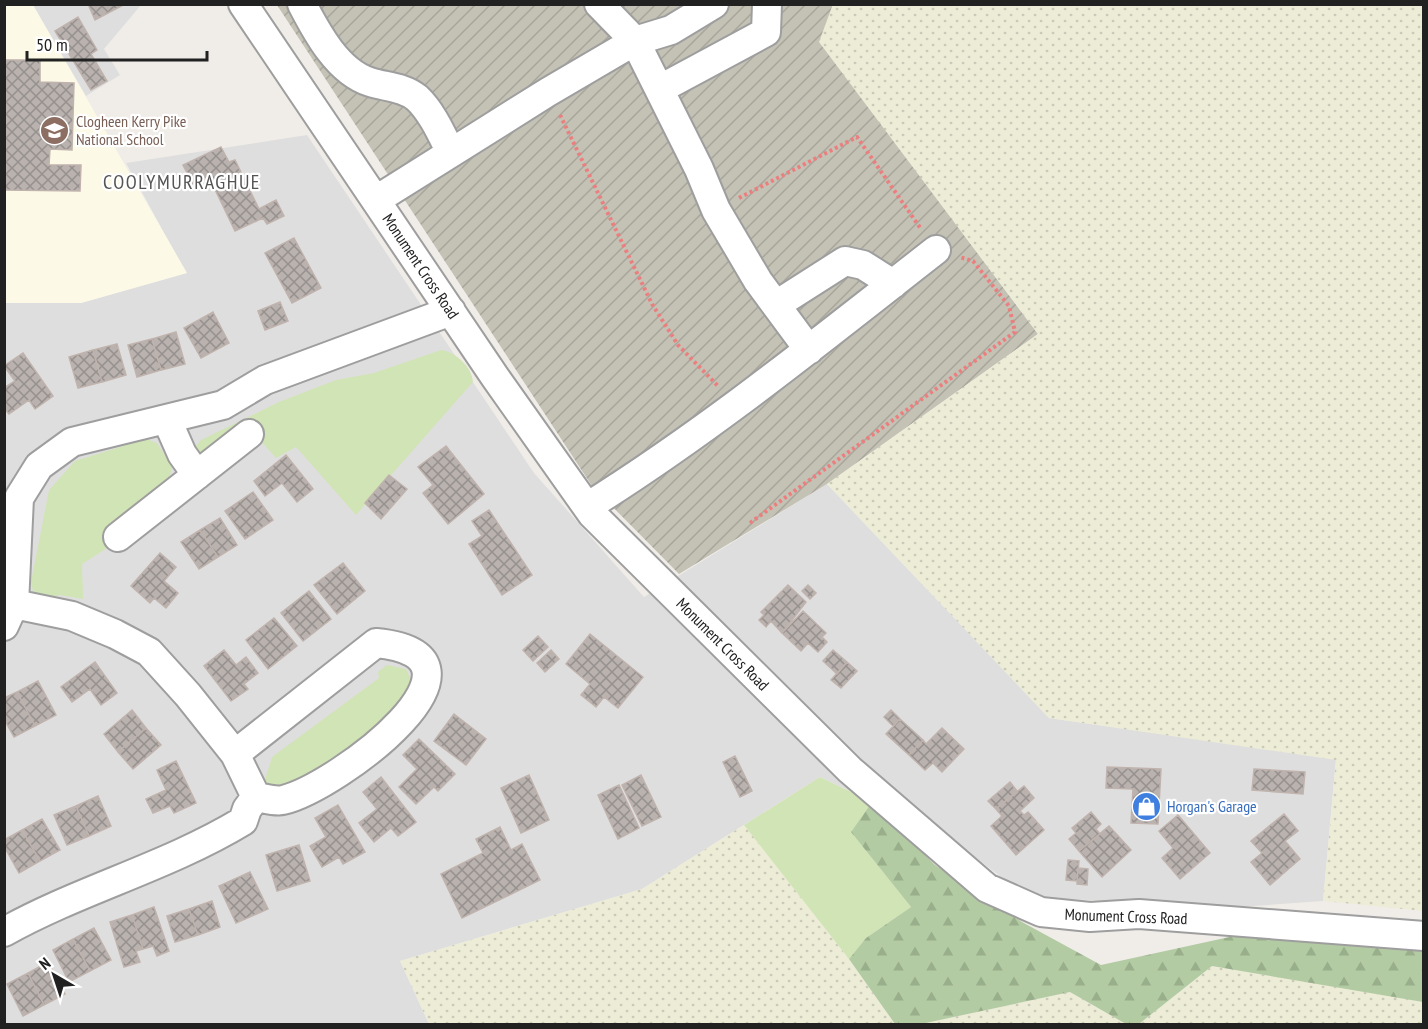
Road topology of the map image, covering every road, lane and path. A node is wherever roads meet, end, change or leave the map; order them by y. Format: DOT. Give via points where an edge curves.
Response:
graph roads {
  1 [pos="243,4"];
  2 [pos="302,4"];
  3 [pos="714,4"];
  4 [pos="767,4"];
  5 [pos="605,6"];
  6 [pos="635,41"];
  7 [pos="660,88"];
  8 [pos="548,92"];
  9 [pos="452,153"];
  10 [pos="376,200"];
  11 [pos="936,250"];
  12 [pos="893,284"];
  13 [pos="776,305"];
  14 [pos="451,311"];
  15 [pos="809,350"];
  16 [pos="739,404"];
  17 [pos="167,420"];
  18 [pos="249,434"];
  19 [pos="197,475"];
  20 [pos="587,507"];
  21 [pos="118,537"];
  22 [pos="9,615"];
  23 [pos="235,754"];
  24 [pos="256,797"];
  25 [pos="4,932"];
  26 [pos="1424,936"];
  1 -- 10 [label="street, Monument Cross Road"];
  2 -- 9 [label="street" via="324,42 348,71 417,98"];
  3 -- 6 [label="street" via="671,30"];
  4 -- 7 [label="street" via="766,32"];
  5 -- 6 [label="street"];
  6 -- 7 [label="street"];
  6 -- 8 [label="street"];
  7 -- 13 [label="street" via="716,210"];
  8 -- 9 [label="street"];
  8 -- 16 [label="path" via="652,304 678,345"];
  9 -- 10 [label="street"];
  10 -- 14 [label="street, Monument Cross Road"];
  11 -- 12 [label="street"];
  12 -- 13 [label="street" via="863,265 845,261"];
  12 -- 15 [label="street"];
  13 -- 15 [label="street"];
  14 -- 17 [label="street" via="266,380 224,405"];
  14 -- 20 [label="street, Monument Cross Road"];
  15 -- 16 [label="street"];
  16 -- 20 [label="street"];
  17 -- 19 [label="street" via="182,454"];
  17 -- 22 [label="street" via="72,442 39,466 18,498"];
  18 -- 19 [label="street"];
  19 -- 21 [label="street"];
  20 -- 26 [label="street, Monument Cross Road" via="850,770 987,888 1041,912 1090,917 1139,914"];
  22 -- 23 [label="street" via="72,616 149,652"];
  23 -- 24 [label="street"];
  23 -- 24 [label="street" via="376,643 413,651 423,660 427,672 424,688 397,727 370,753 309,791 281,801"];
  24 -- 25 [label="street" via="243,821 225,832 46,909"];
}
